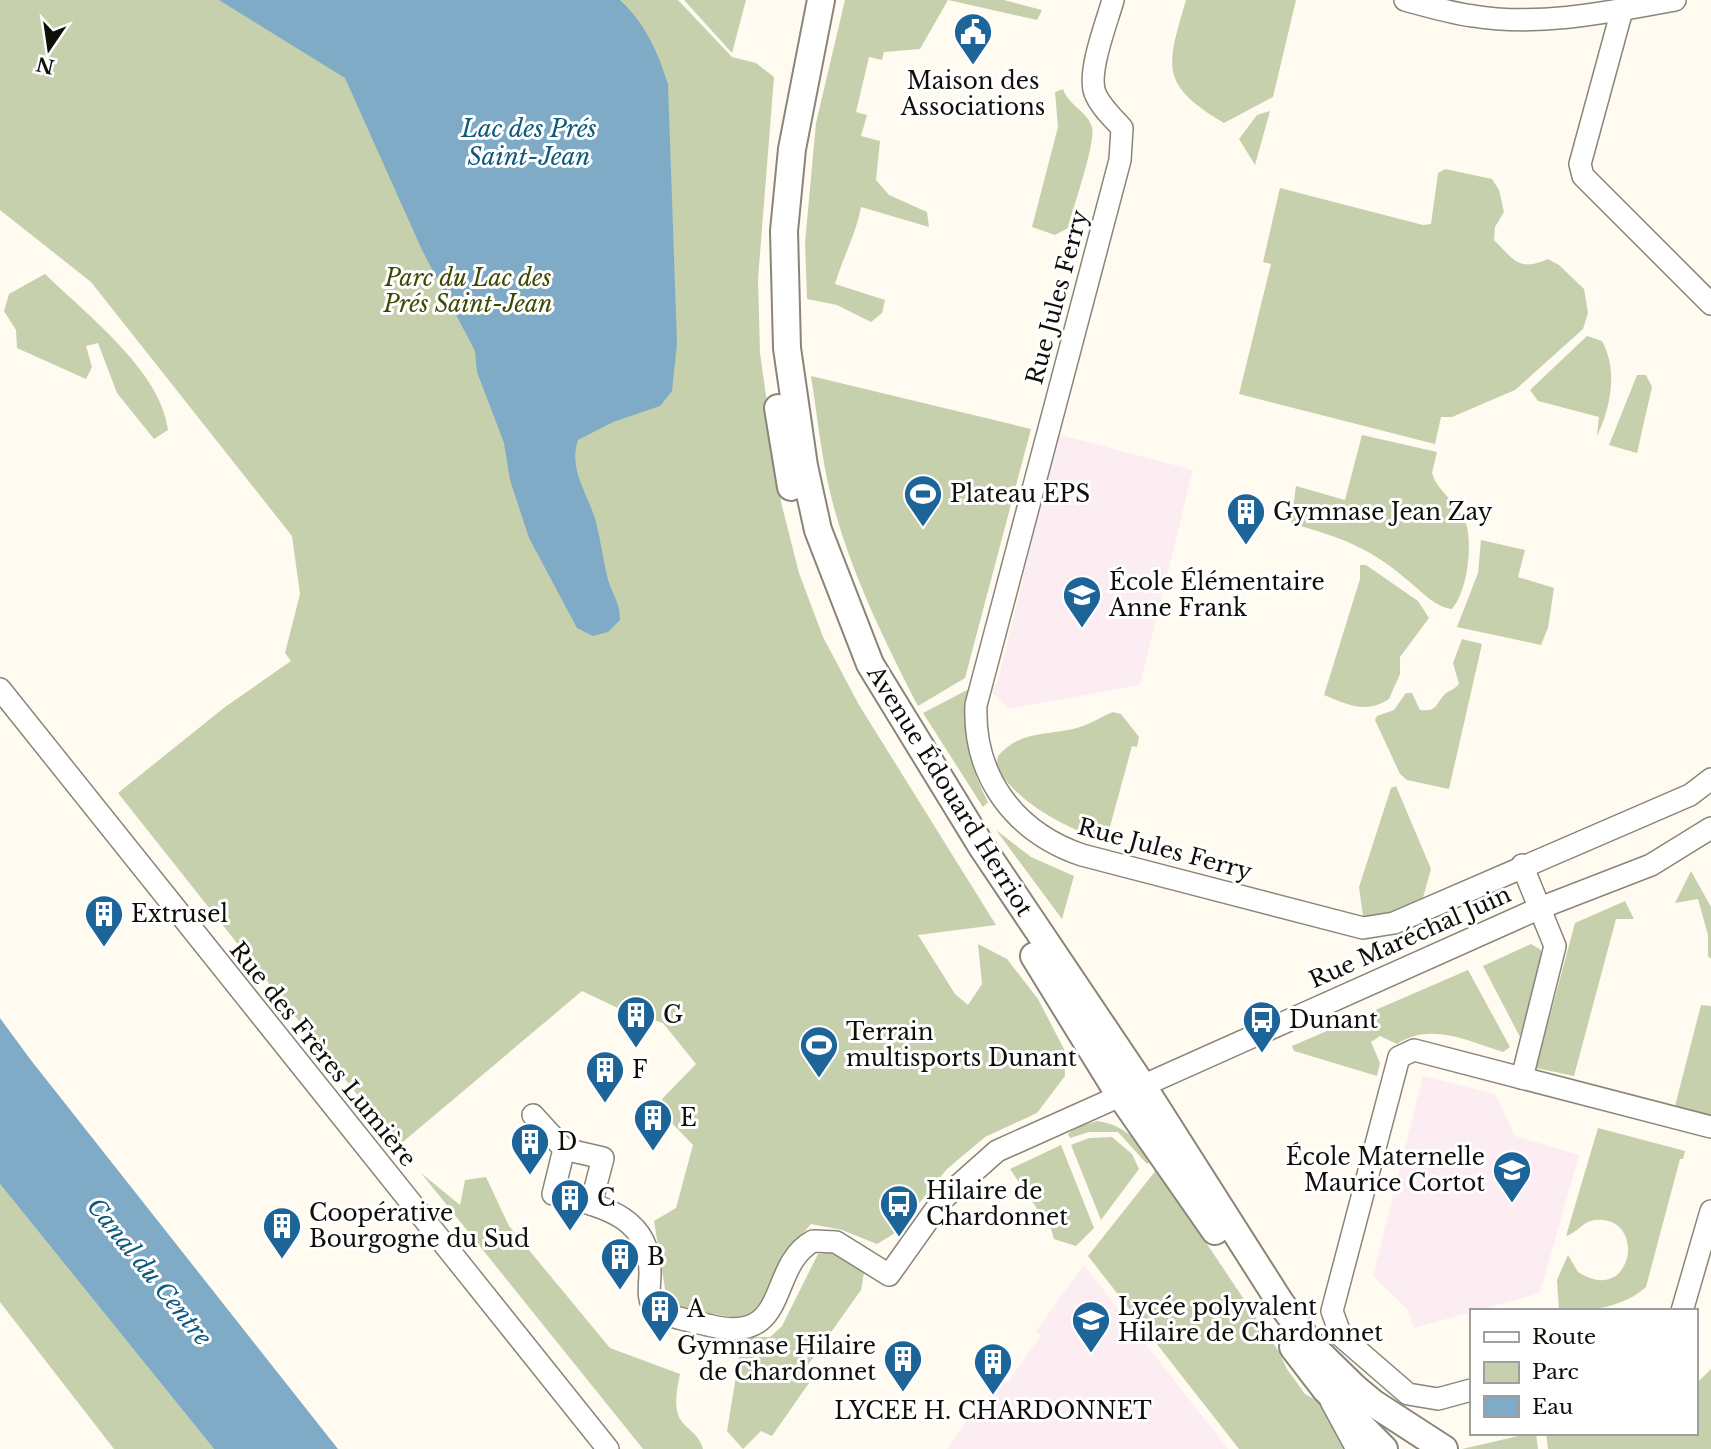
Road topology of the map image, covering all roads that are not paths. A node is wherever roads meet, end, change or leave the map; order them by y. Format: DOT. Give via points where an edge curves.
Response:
graph roads {
  1 [pos="804,0"];
  2 [pos="821,0"];
  3 [pos="1112,0"];
  4 [pos="1405,0"];
  5 [pos="1675,0"];
  6 [pos="1560,9"];
  7 [pos="1622,10"];
  8 [pos="1711,304"];
  9 [pos="0,690"];
  10 [pos="1711,779"];
  11 [pos="1707,832"];
  12 [pos="1522,866"];
  13 [pos="1540,908"];
  14 [pos="1522,1078"];
  15 [pos="1131,1090"];
  16 [pos="533,1115"];
  17 [pos="1711,1127"];
  18 [pos="564,1149"];
  19 [pos="591,1203"];
  20 [pos="1711,1211"];
  21 [pos="1683,1309"];
  22 [pos="1326,1390"];
  23 [pos="1470,1390"];
  24 [pos="608,1449"];
  25 [pos="1357,1449"];
  26 [pos="1384,1449"];
  27 [pos="1442,1449"];
  1 -- 15 [label="main road, Avenue Édouard Herriot" via="779,117 768,248 774,373 782,447 796,512 835,623 879,712"];
  2 -- 15 [label="main road, Avenue Édouard Herriot" via="792,149 783,284 792,390 818,530 870,664"];
  3 -- 12 [label="street, Rue Jules Ferry" via="1094,86 1122,128 1120,160 979,689 976,729 988,777 1020,820 1056,846 1363,928 1394,923"];
  4 -- 6 [label="street" via="1507,19"];
  5 -- 7 [label="street"];
  6 -- 7 [label="street"];
  7 -- 8 [label="street" via="1580,164 1583,176"];
  9 -- 24 [label="street, Rue des Frères Lumière"];
  10 -- 12 [label="street, Rue Jules Ferry" via="1690,795"];
  11 -- 13 [label="street, Rue Maréchal Juin" via="1651,865"];
  12 -- 13 [label="street"];
  13 -- 14 [label="street" via="1555,956"];
  13 -- 15 [label="street, Rue Maréchal Juin"];
  14 -- 17 [label="street"];
  14 -- 23 [label="street" via="1414,1051 1399,1057 1332,1311 1342,1336 1408,1394 1438,1399"];
  15 -- 19 [label="street, Rue Maréchal Juin" via="1012,1143 981,1163 943,1199 888,1275 836,1242 818,1240 805,1246 765,1317 743,1329 730,1331 656,1310 649,1294 648,1252 637,1231 611,1210"];
  15 -- 22 [label="main road, Avenue Édouard Herriot"];
  15 -- 27 [label="main road, Avenue Édouard Herriot" via="1312,1346 1373,1403"];
  16 -- 18 [label="street"];
  18 -- 19 [label="street" via="553,1194"];
  18 -- 19 [label="street" via="603,1158"];
  20 -- 21 [label="street"];
  22 -- 25 [label="street"];
  22 -- 26 [label="main road, Avenue Édouard Herriot"];
  26 -- 27 [label="main road, Avenue Édouard Herriot" via="1401,1435"];
}
